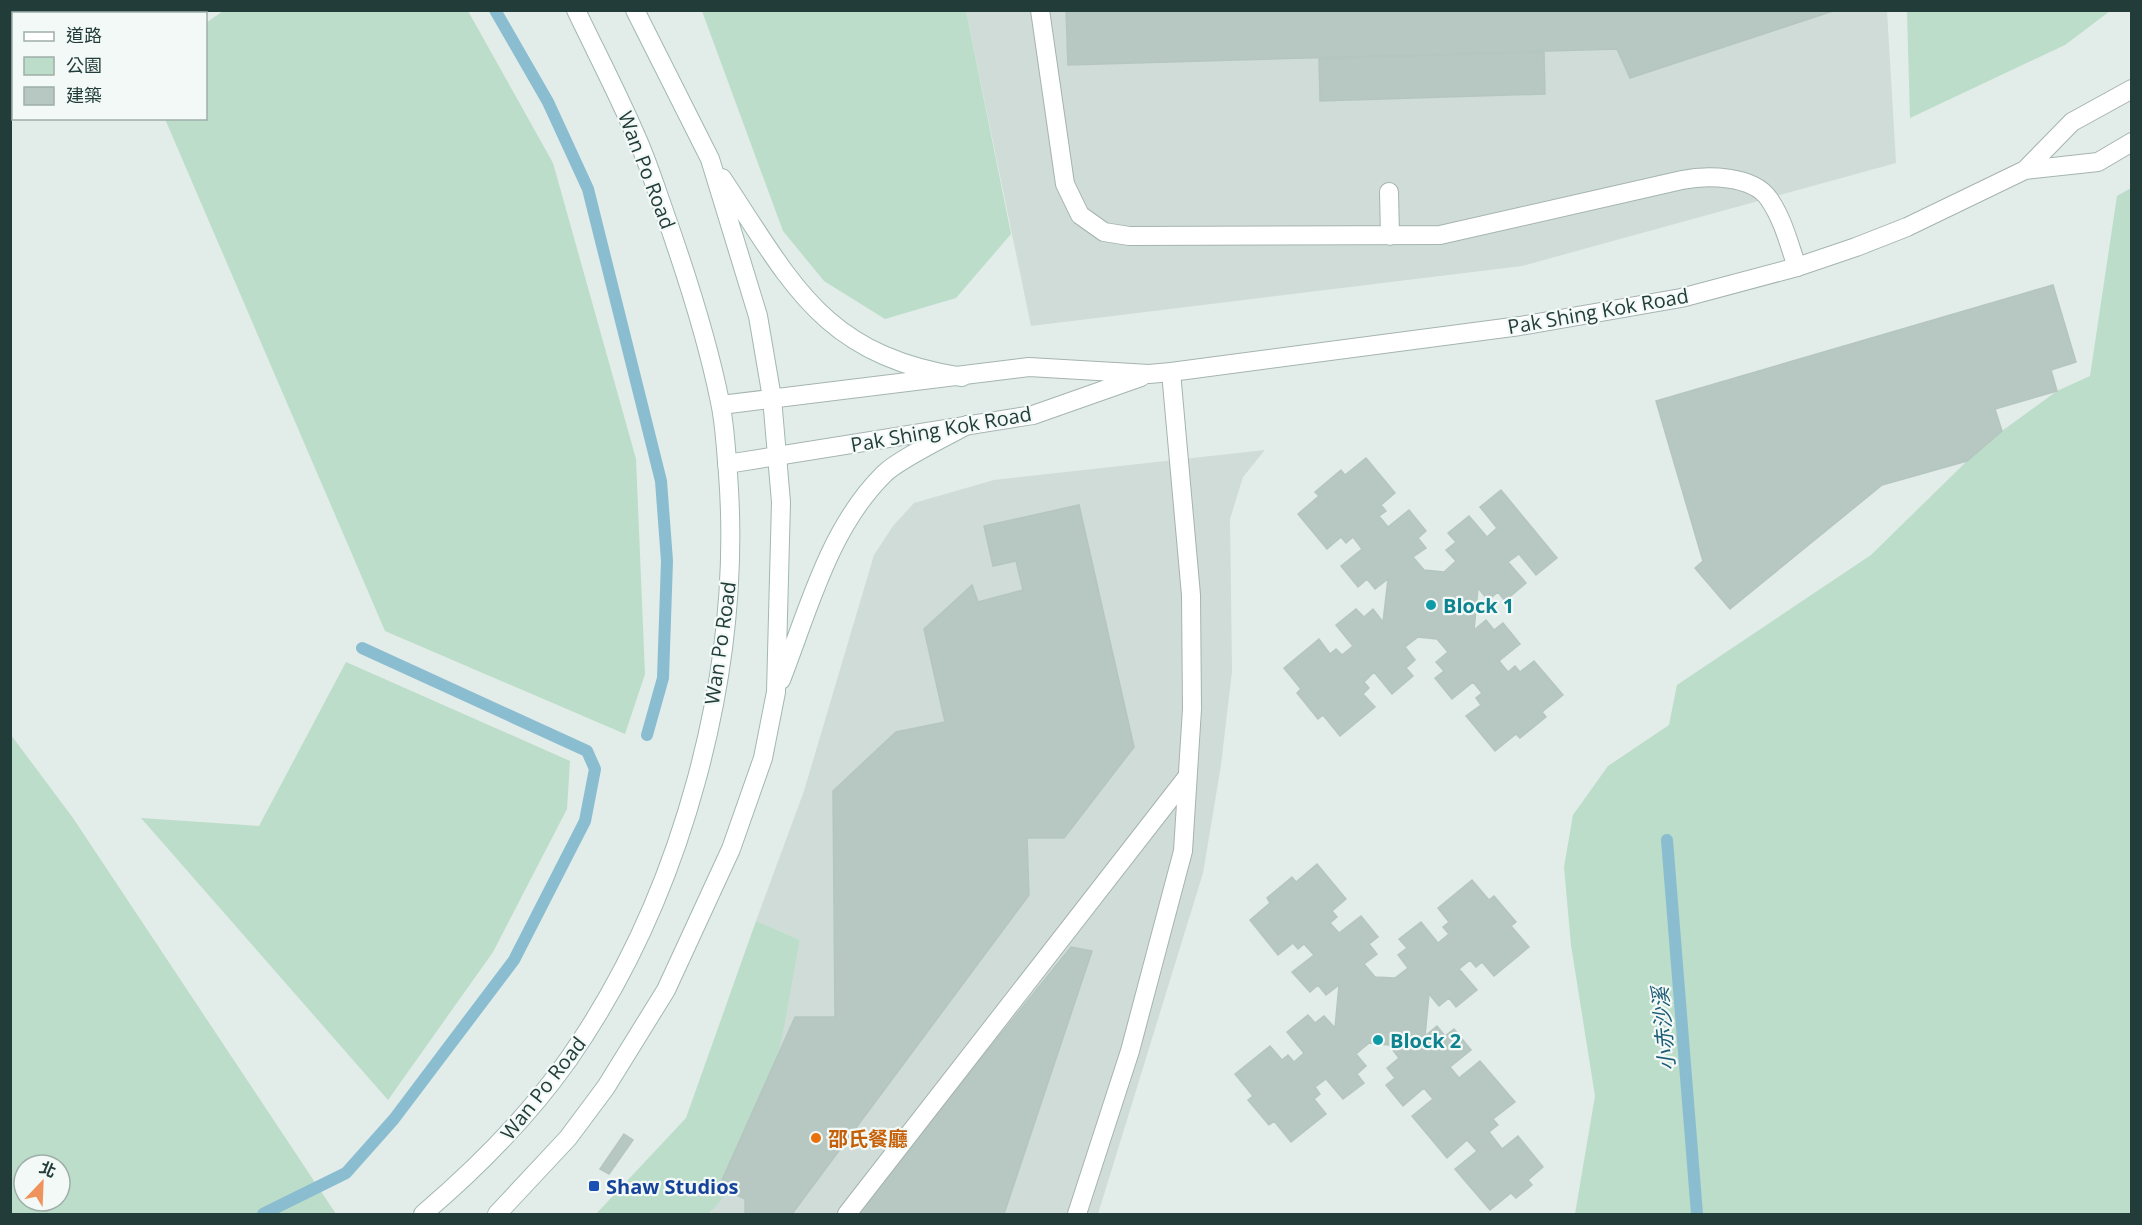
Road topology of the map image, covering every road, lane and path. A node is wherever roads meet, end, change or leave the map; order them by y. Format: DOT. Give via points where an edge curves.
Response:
graph roads {
  1 [pos="576,10"];
  2 [pos="635,10"];
  3 [pos="1040,10"];
  4 [pos="2132,89"];
  5 [pos="2132,142"];
  6 [pos="710,159"];
  7 [pos="2025,170"];
  8 [pos="1389,192"];
  9 [pos="1390,236"];
  10 [pos="1792,269"];
  11 [pos="1171,372"];
  12 [pos="1149,374"];
  13 [pos="962,377"];
  14 [pos="772,398"];
  15 [pos="721,405"];
  16 [pos="967,425"];
  17 [pos="777,457"];
  18 [pos="727,464"];
  19 [pos="776,693"];
  20 [pos="1187,777"];
  21 [pos="423,1215"];
  22 [pos="497,1215"];
  23 [pos="847,1215"];
  24 [pos="1077,1215"];
  1 -- 15 [label="main road, Wan Po Road" via="641,148 680,257"];
  2 -- 6 [label="main road"];
  3 -- 9 [label="main road" via="1065,184 1080,215 1104,232 1129,236"];
  4 -- 7 [label="main road, Pak Shing Kok Road" via="2072,122"];
  5 -- 7 [label="main road, Pak Shing Kok Road" via="2098,162"];
  6 -- 13 [label="main road" via="807,302 825,319 846,337 875,353 929,372"];
  6 -- 14 [label="main road" via="758,316"];
  7 -- 10 [label="main road, Pak Shing Kok Road" via="1907,227"];
  8 -- 9 [label="main road"];
  9 -- 10 [label="main road" via="1472,230 1700,177 1719,177 1750,185 1769,198 1781,220"];
  10 -- 11 [label="main road, Pak Shing Kok Road" via="1681,298 1520,326"];
  11 -- 12 [label="main road, Pak Shing Kok Road"];
  11 -- 20 [label="main road" via="1191,595 1192,709"];
  12 -- 13 [label="main road, Pak Shing Kok Road" via="1029,367"];
  12 -- 16 [label="main road, Pak Shing Kok Road" via="1033,415"];
  13 -- 14 [label="main road, Pak Shing Kok Road"];
  14 -- 15 [label="main road, Pak Shing Kok Road"];
  14 -- 17 [label="main road"];
  15 -- 18 [label="main road, Wan Po Road"];
  16 -- 17 [label="main road, Pak Shing Kok Road"];
  16 -- 19 [label="main road" via="885,473 856,508 832,549"];
  17 -- 18 [label="main road, Pak Shing Kok Road"];
  17 -- 19 [label="main road" via="781,502"];
  18 -- 21 [label="main road, Wan Po Road" via="730,570 719,676 702,754 666,872 616,980 567,1061 501,1143"];
  19 -- 22 [label="main road" via="763,758 731,849 666,990 606,1087 568,1138"];
  20 -- 23 [label="main road"];
  20 -- 24 [label="main road" via="1183,851 1130,1050"];
}
